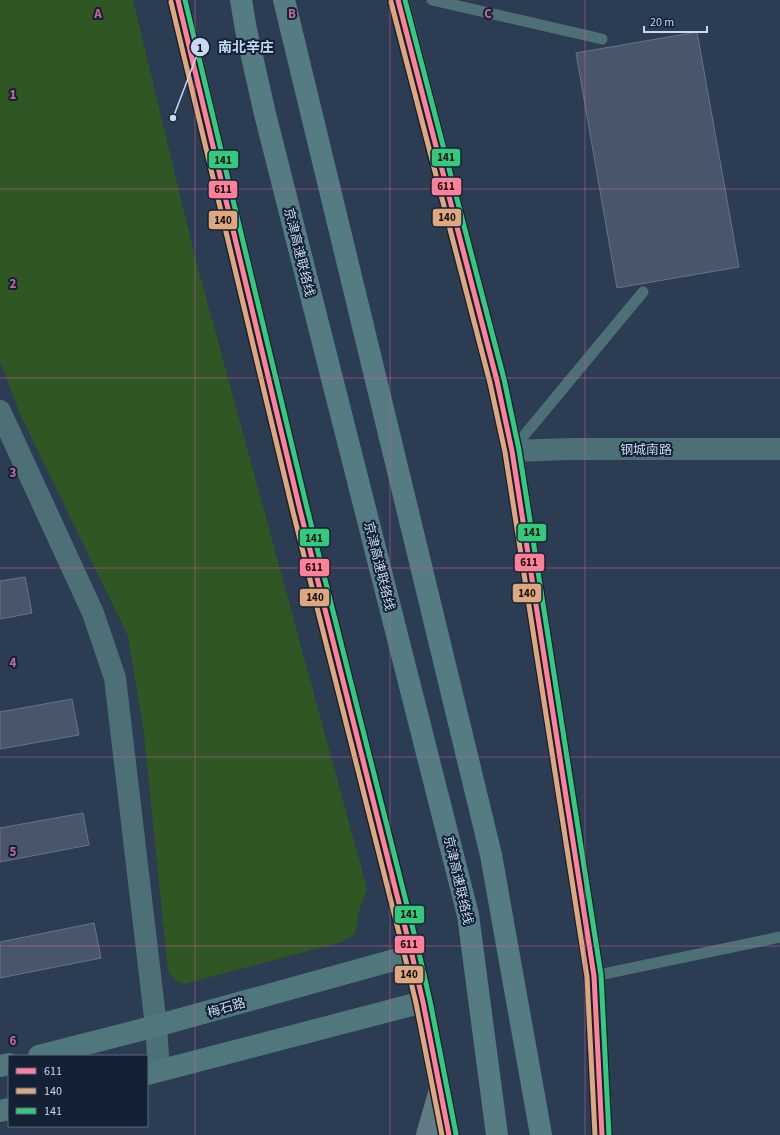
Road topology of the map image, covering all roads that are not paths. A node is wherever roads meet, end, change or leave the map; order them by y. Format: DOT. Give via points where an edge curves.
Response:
graph roads {
  1 [pos="178,0"];
  2 [pos="241,0"];
  3 [pos="284,0"];
  4 [pos="398,0"];
  5 [pos="432,0"];
  6 [pos="602,39"];
  7 [pos="643,292"];
  8 [pos="0,411"];
  9 [pos="780,449"];
  10 [pos="512,451"];
  11 [pos="780,937"];
  12 [pos="412,955"];
  13 [pos="594,976"];
  14 [pos="423,1002"];
  15 [pos="156,1026"];
  16 [pos="43,1055"];
  17 [pos="153,1072"];
  18 [pos="440,1090"];
  19 [pos="427,1135"];
  20 [pos="445,1135"];
  21 [pos="449,1135"];
  22 [pos="498,1135"];
  23 [pos="542,1135"];
  24 [pos="602,1135"];
  1 -- 12 [label="highway" via="298,502"];
  2 -- 22 [label="highway, 京津高速联络线" via="265,114 468,915"];
  3 -- 23 [label="highway" via="491,855"];
  4 -- 10 [label="highway" via="497,381"];
  5 -- 6 [label="lane"];
  7 -- 10 [label="lane"];
  8 -- 15 [label="street" via="93,613 115,678"];
  9 -- 10 [label="street, 钢城南路"];
  10 -- 13 [label="highway"];
  11 -- 13 [label="lane"];
  12 -- 14 [label="highway"];
  12 -- 15 [label="main road, 梅石路"];
  13 -- 24 [label="highway"];
  14 -- 17 [label="main road"];
  14 -- 18 [label="highway"];
  15 -- 16 [label="main road, 梅石路"];
  15 -- 17 [label="street"];
  18 -- 19 [label="highway"];
  18 -- 20 [label="street"];
  18 -- 21 [label="highway"];
}
